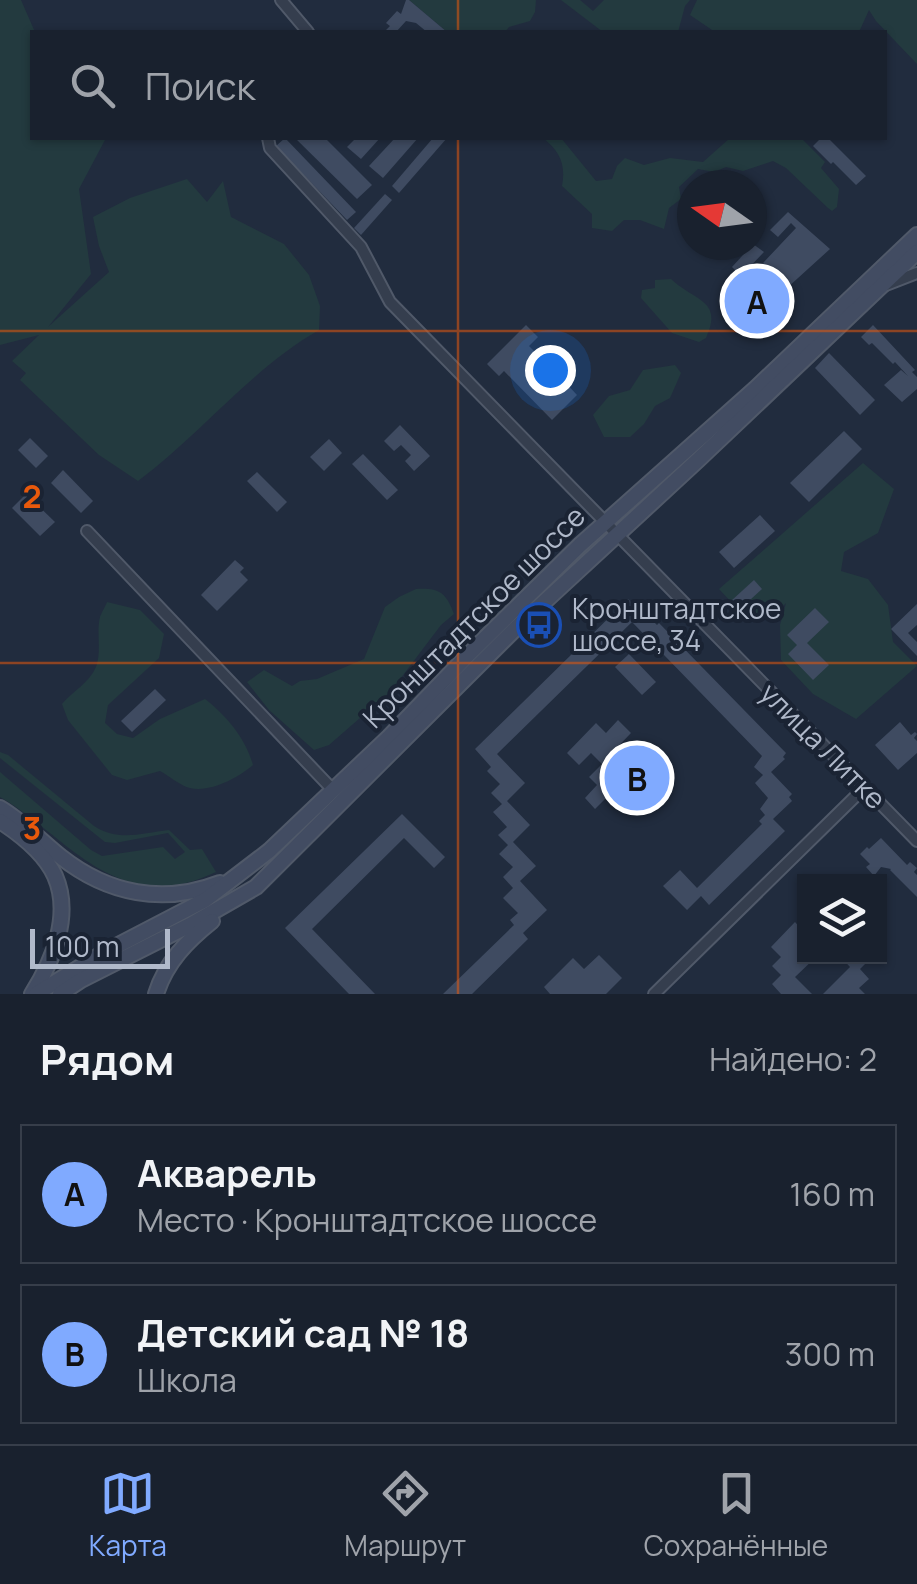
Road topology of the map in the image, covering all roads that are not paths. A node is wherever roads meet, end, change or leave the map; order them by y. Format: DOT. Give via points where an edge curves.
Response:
graph roads {
  1 [pos="281,0"];
  2 [pos="306,30"];
  3 [pos="268,140"];
  4 [pos="917,235"];
  5 [pos="917,252"];
  6 [pos="917,273"];
  7 [pos="881,287"];
  8 [pos="604,522"];
  9 [pos="87,531"];
  10 [pos="617,536"];
  11 [pos="864,788"];
  12 [pos="333,790"];
  13 [pos="0,808"];
  14 [pos="0,821"];
  15 [pos="917,841"];
  16 [pos="240,875"];
  17 [pos="256,887"];
  18 [pos="34,994"];
  19 [pos="60,994"];
  20 [pos="156,994"];
  21 [pos="654,994"];
  1 -- 2 [label="street"];
  3 -- 8 [label="street, улица Литке" via="361,248 390,302"];
  4 -- 8 [label="main road, Кронштадтское шоссе"];
  5 -- 7 [label="main road, Кронштадтское шоссе"];
  6 -- 7 [label="street"];
  7 -- 10 [label="main road, Кронштадтское шоссе"];
  8 -- 10 [label="street, улица Литке"];
  8 -- 12 [label="main road, Кронштадтское шоссе"];
  9 -- 12 [label="street"];
  10 -- 11 [label="street, улица Литке"];
  10 -- 17 [label="main road, Кронштадтское шоссе"];
  11 -- 15 [label="street, улица Литке"];
  11 -- 21 [label="street"];
  12 -- 16 [label="main road, Кронштадтское шоссе"];
  13 -- 16 [label="main road" via="84,873 128,892 178,894"];
  14 -- 18 [label="main road" via="55,876 62,912 58,942"];
  16 -- 18 [label="main road, Кронштадтское шоссе"];
  17 -- 19 [label="main road, Кронштадтское шоссе"];
  17 -- 20 [label="main road" via="188,941"];
}
